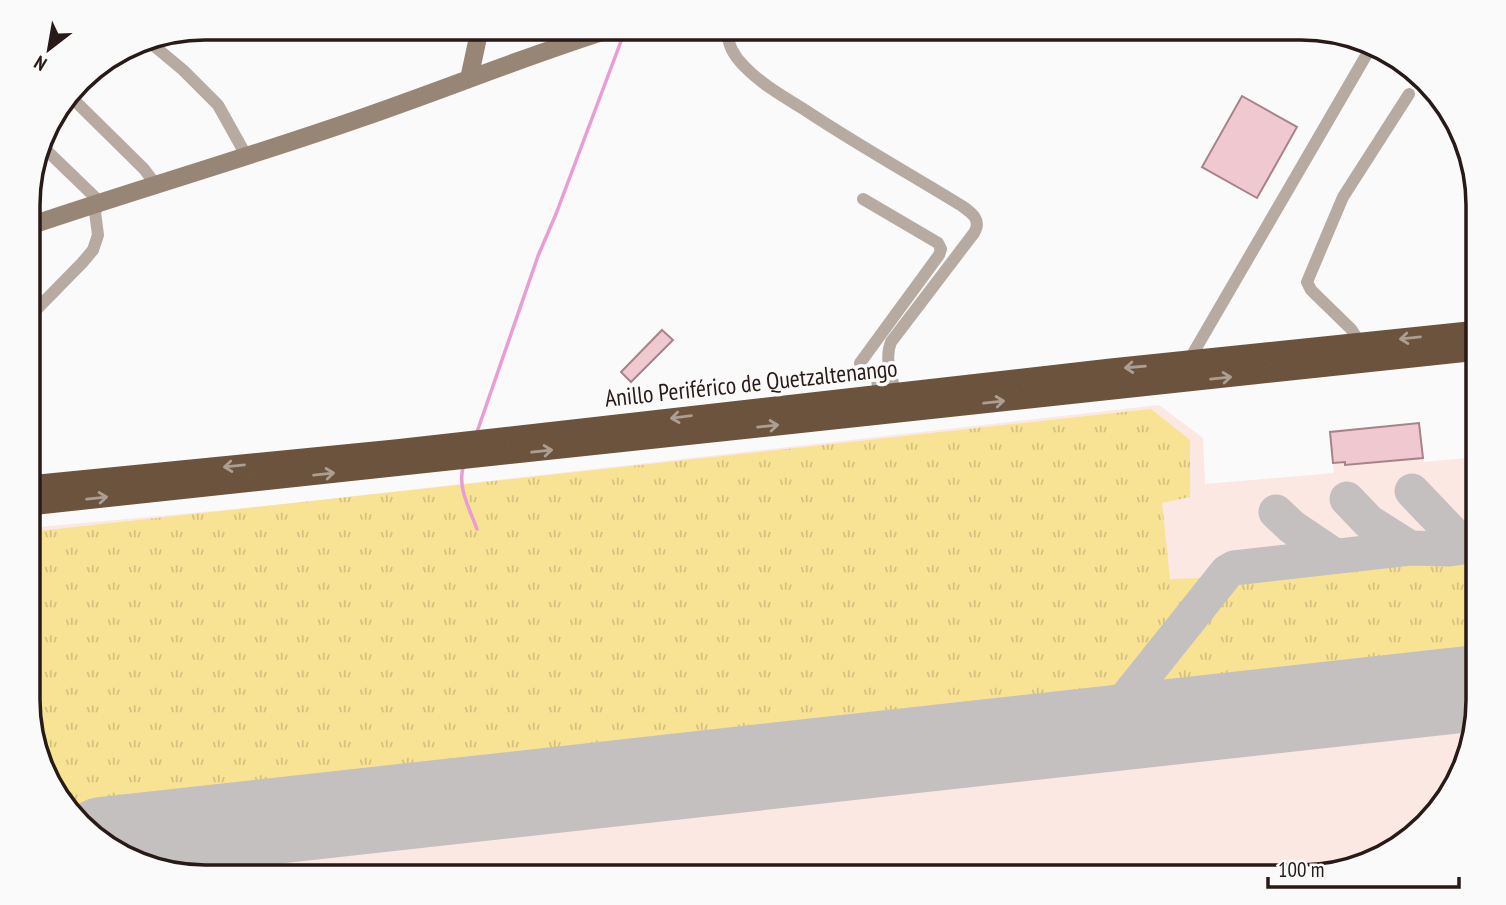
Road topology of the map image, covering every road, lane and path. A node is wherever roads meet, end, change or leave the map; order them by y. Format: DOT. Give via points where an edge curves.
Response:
graph roads {
  1 [pos="478,41"];
  2 [pos="574,41"];
  3 [pos="727,41"];
  4 [pos="156,48"];
  5 [pos="1367,54"];
  6 [pos="469,79"];
  7 [pos="1409,94"];
  8 [pos="76,102"];
  9 [pos="49,153"];
  10 [pos="247,157"];
  11 [pos="156,185"];
  12 [pos="863,200"];
  13 [pos="100,202"];
  14 [pos="40,222"];
  15 [pos="40,306"];
  16 [pos="1465,332"];
  17 [pos="1360,343"];
  18 [pos="1465,351"];
  19 [pos="1188,362"];
  20 [pos="887,394"];
  21 [pos="480,449"];
  22 [pos="40,485"];
  23 [pos="40,504"];
  1 -- 6 [label="street"];
  2 -- 6 [label="street"];
  3 -- 20 [label="street" via="759,79 976,217 974,233 891,342"];
  4 -- 10 [label="street" via="218,105"];
  5 -- 19 [label="street"];
  6 -- 10 [label="street"];
  7 -- 17 [label="street" via="1343,197 1307,282"];
  8 -- 11 [label="street"];
  9 -- 13 [label="street"];
  10 -- 11 [label="street"];
  11 -- 13 [label="street"];
  12 -- 20 [label="street" via="942,249 860,363"];
  13 -- 14 [label="street"];
  13 -- 15 [label="street" via="95,212 98,236 93,250"];
  16 -- 17 [label="highway, Anillo Periférico de Quetzaltenango, one-way"];
  17 -- 19 [label="highway, Anillo Periférico de Quetzaltenango"];
  21 -- 18 [label="highway, Anillo Periférico de Quetzaltenango, one-way"];
  19 -- 20 [label="highway, Anillo Periférico de Quetzaltenango, one-way"];
  20 -- 21 [label="highway, Anillo Periférico de Quetzaltenango, one-way"];
  21 -- 22 [label="highway, Anillo Periférico de Quetzaltenango, one-way" via="458,443"];
  23 -- 21 [label="highway, Anillo Periférico de Quetzaltenango, one-way" via="446,461"];
}
